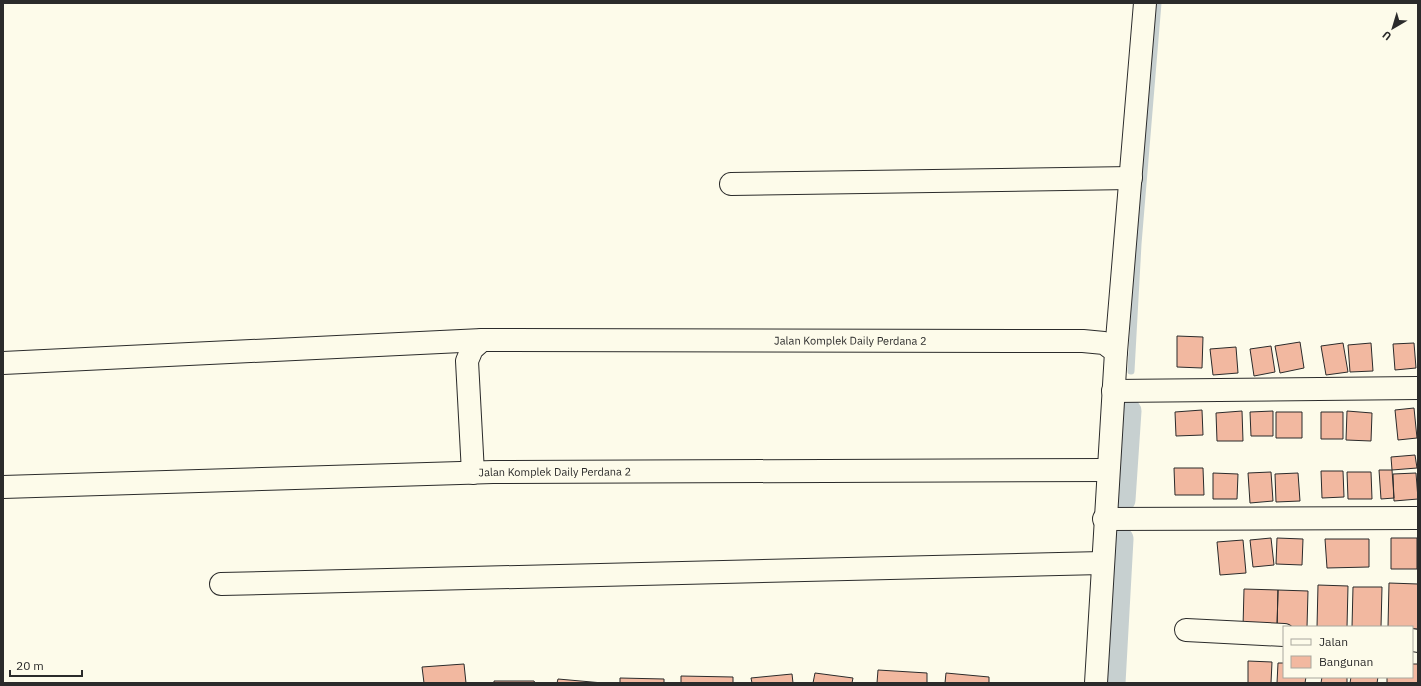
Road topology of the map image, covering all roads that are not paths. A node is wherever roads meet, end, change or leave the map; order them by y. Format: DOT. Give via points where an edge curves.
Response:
graph roads {
  1 [pos="1145,3"];
  2 [pos="1131,178"];
  3 [pos="731,184"];
  4 [pos="482,340"];
  5 [pos="1110,347"];
  6 [pos="3,363"];
  7 [pos="1418,388"];
  8 [pos="1114,391"];
  9 [pos="1108,470"];
  10 [pos="473,473"];
  11 [pos="3,487"];
  12 [pos="1418,518"];
  13 [pos="1104,520"];
  14 [pos="1102,563"];
  15 [pos="221,584"];
  16 [pos="1186,630"];
  17 [pos="1283,635"];
  18 [pos="1096,683"];
  1 -- 2 [label="street"];
  2 -- 3 [label="street"];
  2 -- 5 [label="street"];
  4 -- 5 [label="street, Jalan Komplek Daily Perdana 2" via="1067,340"];
  4 -- 6 [label="street"];
  4 -- 10 [label="street, Jalan Komplek Daily Perdana 2" via="472,349 467,360"];
  5 -- 8 [label="street"];
  7 -- 8 [label="street"];
  8 -- 9 [label="street"];
  9 -- 10 [label="street, Jalan Komplek Daily Perdana 2"];
  9 -- 13 [label="street"];
  10 -- 11 [label="street"];
  12 -- 13 [label="street"];
  13 -- 14 [label="street"];
  14 -- 15 [label="street"];
  14 -- 18 [label="street"];
  16 -- 17 [label="street"];
}
